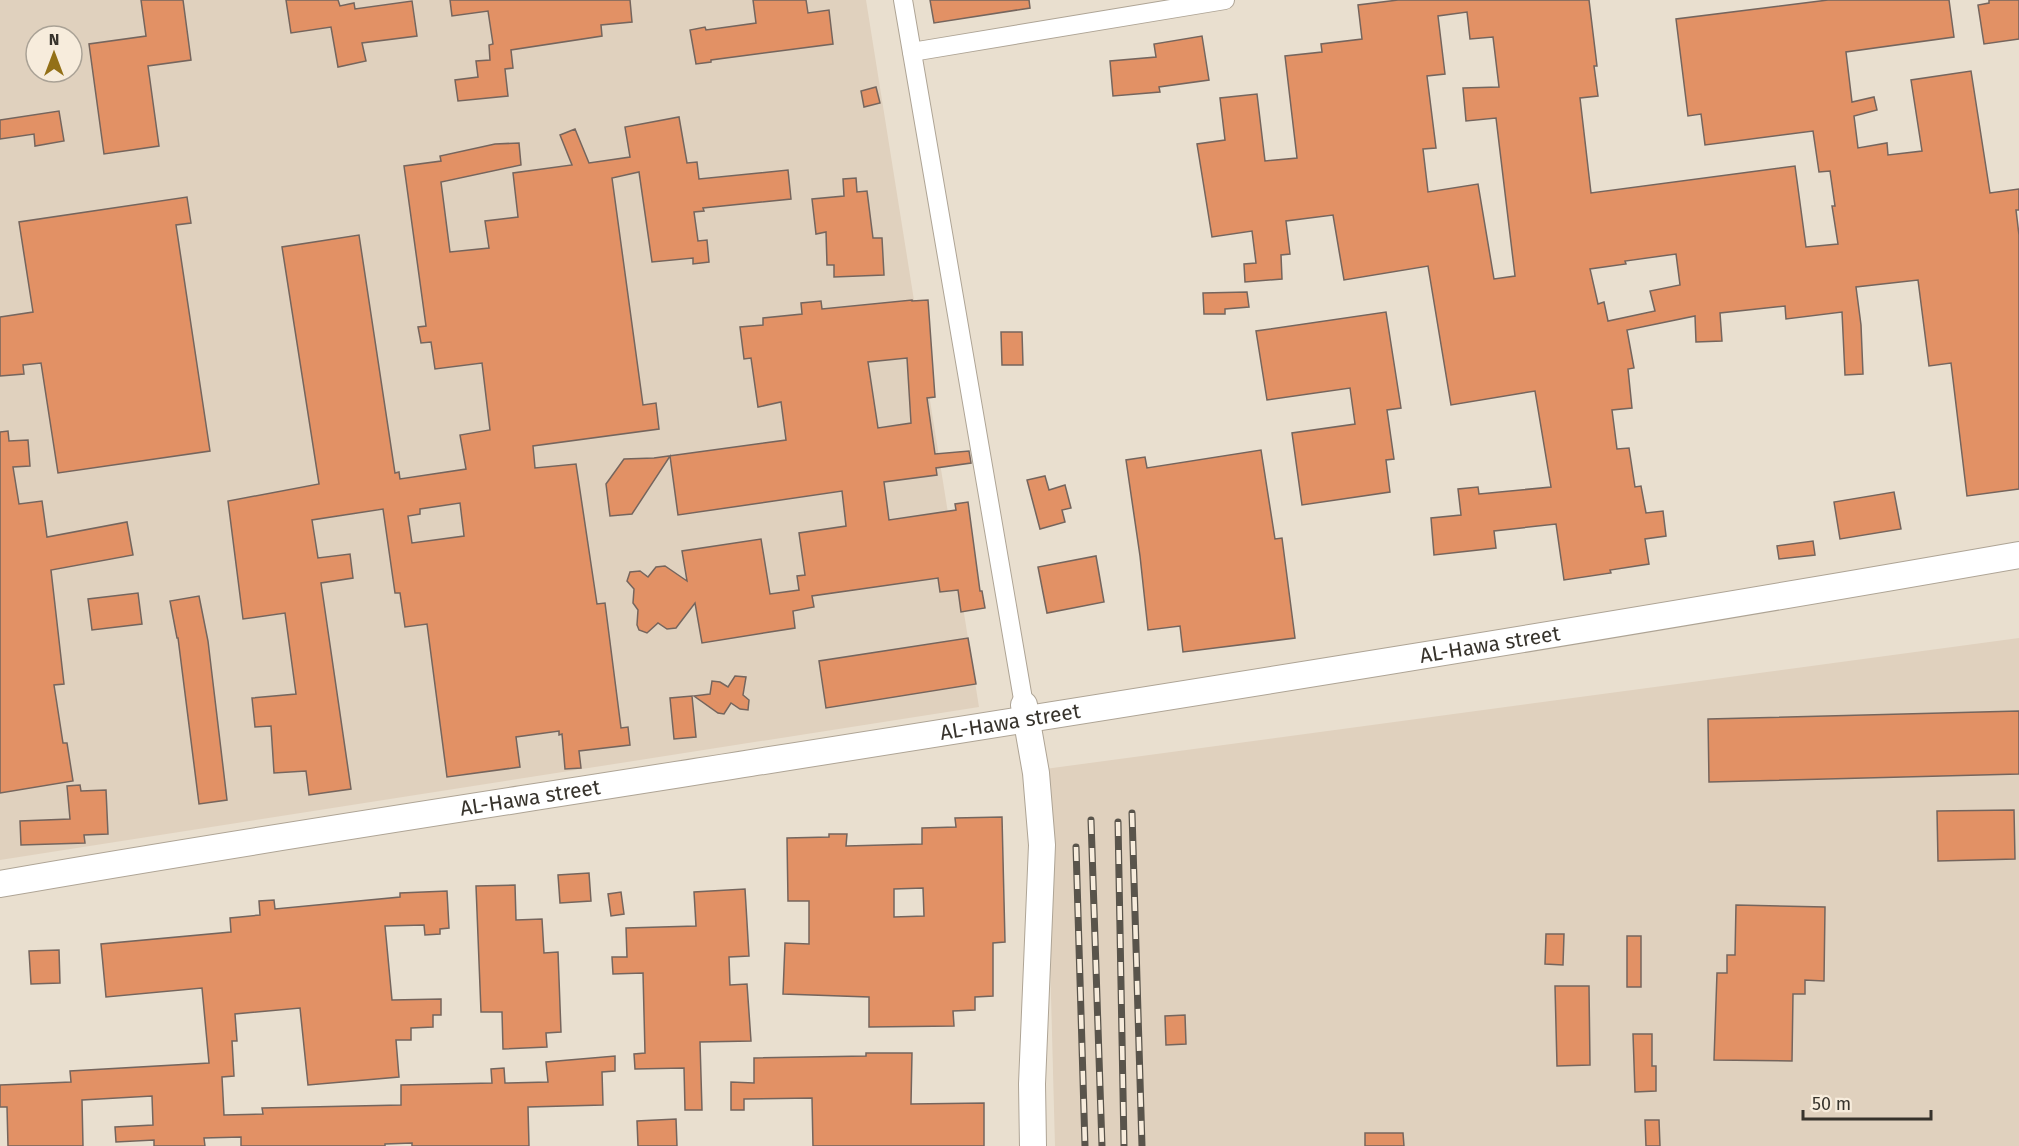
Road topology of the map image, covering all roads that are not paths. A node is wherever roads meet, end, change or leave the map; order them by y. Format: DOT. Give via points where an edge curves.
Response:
graph roads {
  1 [pos="903,0"];
  2 [pos="1225,0"];
  3 [pos="912,52"];
  4 [pos="2019,555"];
  5 [pos="1025,712"];
  6 [pos="0,884"];
  7 [pos="1033,1146"];
  1 -- 3 [label="street"];
  2 -- 3 [label="street"];
  3 -- 5 [label="street"];
  4 -- 5 [label="street, AL-Hawa street" via="1307,676"];
  5 -- 6 [label="street, AL-Hawa street"];
  5 -- 7 [label="street" via="1036,773 1042,845"];
}
